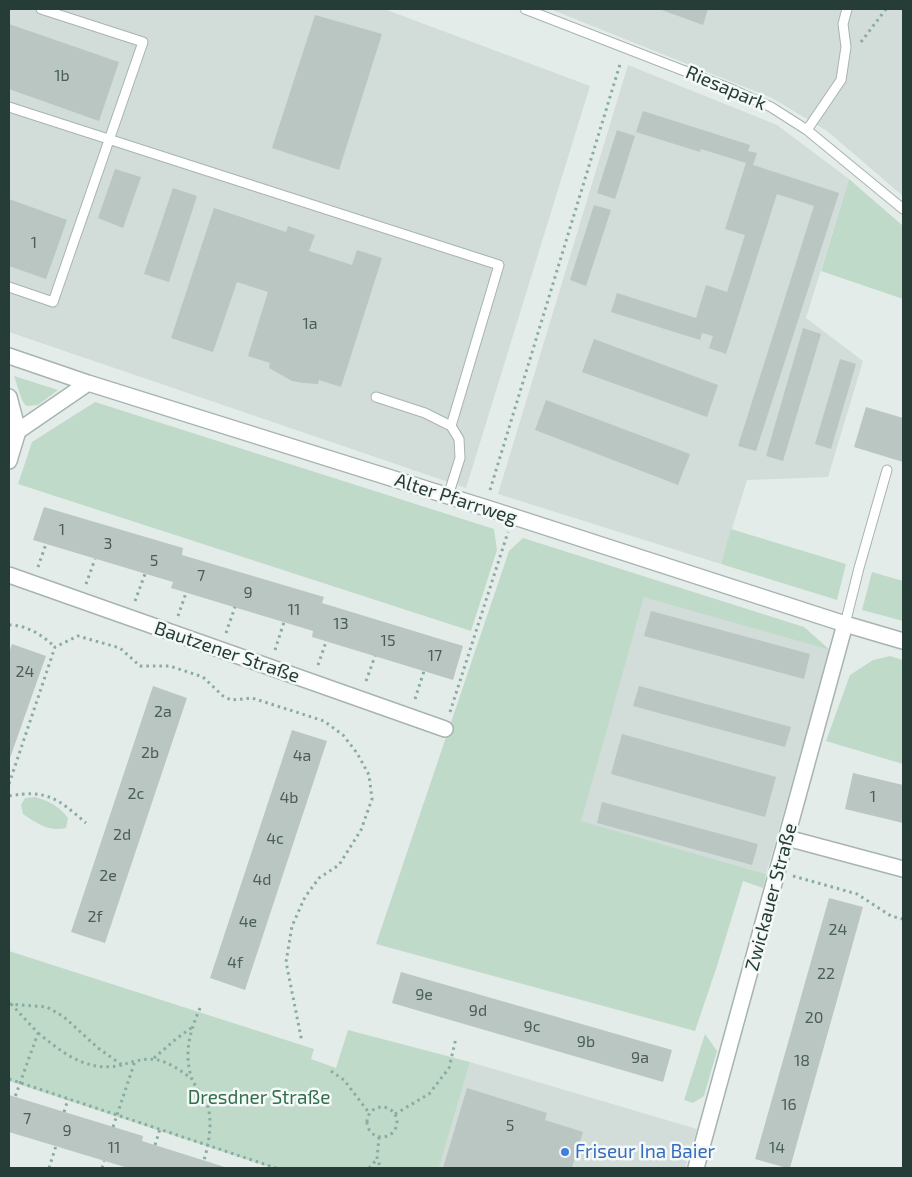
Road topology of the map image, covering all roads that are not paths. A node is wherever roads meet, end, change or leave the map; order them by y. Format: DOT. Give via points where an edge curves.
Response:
graph roads {
  1 [pos="41,9"];
  2 [pos="525,9"];
  3 [pos="847,9"];
  4 [pos="9,107"];
  5 [pos="807,130"];
  6 [pos="109,140"];
  7 [pos="903,209"];
  8 [pos="9,287"];
  9 [pos="9,356"];
  10 [pos="88,383"];
  11 [pos="9,398"];
  12 [pos="376,398"];
  13 [pos="451,426"];
  14 [pos="18,431"];
  15 [pos="9,460"];
  16 [pos="887,470"];
  17 [pos="448,496"];
  18 [pos="9,574"];
  19 [pos="845,624"];
  20 [pos="903,641"];
  21 [pos="445,729"];
  22 [pos="787,838"];
  23 [pos="903,869"];
  24 [pos="696,1168"];
  1 -- 6 [label="lane" via="143,42"];
  2 -- 5 [label="lane, Riesapark" via="731,88 771,107"];
  3 -- 5 [label="lane" via="843,24 846,47 841,80"];
  4 -- 6 [label="lane"];
  5 -- 7 [label="lane, Riesapark"];
  6 -- 8 [label="lane" via="53,302"];
  6 -- 13 [label="lane" via="499,265"];
  9 -- 10 [label="street, Alter Pfarrweg"];
  10 -- 14 [label="street"];
  10 -- 17 [label="street, Alter Pfarrweg"];
  11 -- 14 [label="street"];
  12 -- 13 [label="lane" via="425,413"];
  13 -- 17 [label="lane" via="459,439 460,458"];
  14 -- 15 [label="street"];
  16 -- 19 [label="lane"];
  17 -- 19 [label="street, Alter Pfarrweg"];
  18 -- 21 [label="street, Bautzener Straße"];
  19 -- 20 [label="street, Alter Pfarrweg"];
  19 -- 22 [label="street, Zwickauer Straße"];
  22 -- 23 [label="street"];
  22 -- 24 [label="street, Zwickauer Straße"];
}
